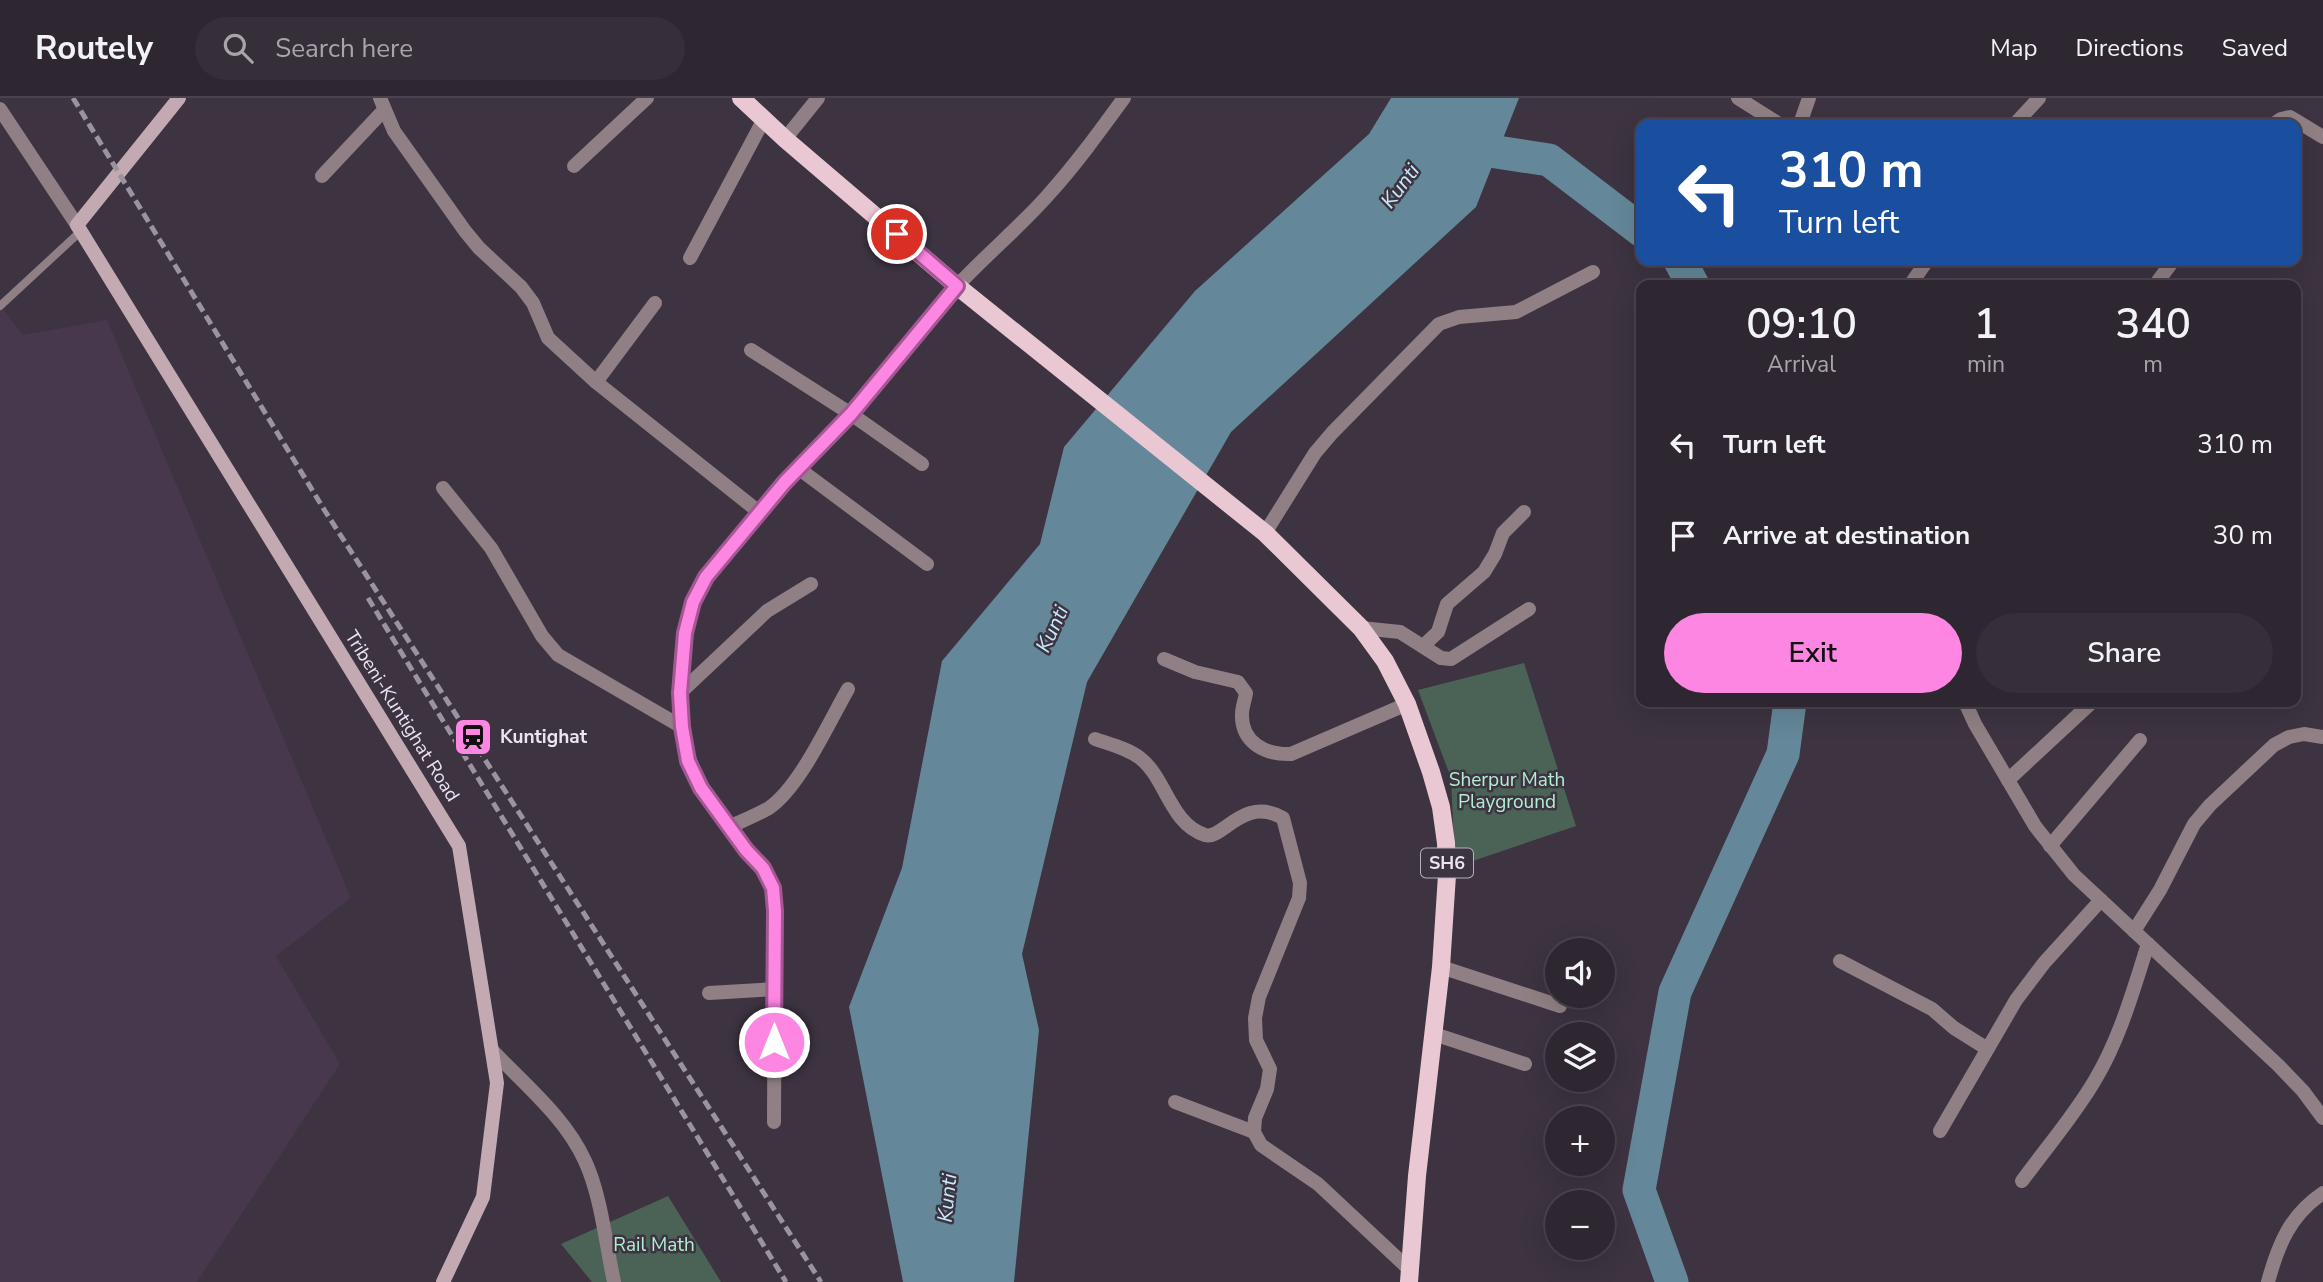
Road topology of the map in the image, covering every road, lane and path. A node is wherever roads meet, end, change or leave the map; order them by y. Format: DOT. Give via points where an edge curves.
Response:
graph roads {
  1 [pos="179,98"];
  2 [pos="648,98"];
  3 [pos="741,98"];
  4 [pos="818,98"];
  5 [pos="1124,98"];
  6 [pos="1738,98"];
  7 [pos="1809,98"];
  8 [pos="2039,98"];
  9 [pos="382,104"];
  10 [pos="0,109"];
  11 [pos="764,119"];
  12 [pos="1771,119"];
  13 [pos="1802,119"];
  14 [pos="2020,119"];
  15 [pos="2301,123"];
  16 [pos="2323,136"];
  17 [pos="785,139"];
  18 [pos="573,166"];
  19 [pos="322,176"];
  20 [pos="79,228"];
  21 [pos="690,258"];
  22 [pos="1593,272"];
  23 [pos="957,286"];
  24 [pos="655,303"];
  25 [pos="0,306"];
  26 [pos="751,350"];
  27 [pos="596,382"];
  28 [pos="851,414"];
  29 [pos="922,464"];
  30 [pos="798,468"];
  31 [pos="443,488"];
  32 [pos="759,512"];
  33 [pos="1524,512"];
  34 [pos="1265,533"];
  35 [pos="927,564"];
  36 [pos="811,584"];
  37 [pos="1529,609"];
  38 [pos="1361,628"];
  39 [pos="1423,646"];
  40 [pos="1164,659"];
  41 [pos="848,689"];
  42 [pos="680,693"];
  43 [pos="1407,704"];
  44 [pos="1967,707"];
  45 [pos="2087,707"];
  46 [pos="682,727"];
  47 [pos="2323,737"];
  48 [pos="1095,738"];
  49 [pos="2140,740"];
  50 [pos="2008,780"];
  51 [pos="729,827"];
  52 [pos="2050,846"];
  53 [pos="2101,900"];
  54 [pos="2134,931"];
  55 [pos="2148,944"];
  56 [pos="1840,961"];
  57 [pos="1441,967"];
  58 [pos="775,989"];
  59 [pos="709,993"];
  60 [pos="1545,1001"];
  61 [pos="1434,1034"];
  62 [pos="1986,1048"];
  63 [pos="492,1050"];
  64 [pos="1525,1064"];
  65 [pos="1175,1102"];
  66 [pos="2323,1118"];
  67 [pos="774,1122"];
  68 [pos="1940,1131"];
  69 [pos="1254,1132"];
  70 [pos="2021,1181"];
  71 [pos="2323,1194"];
  72 [pos="1409,1276"];
  73 [pos="443,1282"];
  74 [pos="614,1282"];
  75 [pos="2267,1282"];
  1 -- 20 [label="main road"];
  2 -- 18 [label="street"];
  3 -- 11 [label="main road, SH6"];
  4 -- 17 [label="street"];
  5 -- 23 [label="street" via="1047,196"];
  6 -- 12 [label="street"];
  7 -- 13 [label="street"];
  8 -- 14 [label="street"];
  9 -- 19 [label="street"];
  9 -- 27 [label="street" via="394,131 465,231 521,287 548,338"];
  10 -- 20 [label="street"];
  11 -- 17 [label="main road, SH6"];
  11 -- 21 [label="street"];
  15 -- 16 [label="street"];
  17 -- 23 [label="main road, SH6"];
  20 -- 25 [label="lane"];
  20 -- 63 [label="main road, Tribeni-Kuntighat Road" via="459,846"];
  22 -- 34 [label="street" via="1516,312 1459,317 1439,324 1315,453"];
  23 -- 28 [label="street"];
  23 -- 34 [label="main road, SH6"];
  24 -- 27 [label="street"];
  26 -- 28 [label="street"];
  27 -- 32 [label="street"];
  28 -- 29 [label="street"];
  28 -- 30 [label="street"];
  30 -- 32 [label="street"];
  30 -- 35 [label="street"];
  31 -- 46 [label="street" via="497,557 542,636 558,655"];
  32 -- 42 [label="street" via="706,577 693,602 685,633"];
  33 -- 39 [label="street" via="1503,533 1484,572 1447,604 1438,632"];
  34 -- 38 [label="main road, SH6"];
  36 -- 42 [label="street" via="767,611"];
  37 -- 39 [label="street" via="1451,659 1441,659"];
  38 -- 39 [label="street" via="1400,632"];
  38 -- 43 [label="main road, SH6"];
  40 -- 43 [label="street" via="1238,682 1247,692 1242,715 1250,742 1278,755 1291,754"];
  41 -- 51 [label="street" via="784,793 770,807"];
  42 -- 46 [label="street"];
  43 -- 57 [label="main road, SH6" via="1441,807 1446,843"];
  44 -- 50 [label="street"];
  45 -- 50 [label="street"];
  46 -- 51 [label="street" via="692,770"];
  47 -- 54 [label="street" via="2304,734 2274,745 2210,805 2194,824"];
  48 -- 69 [label="street" via="1140,758 1181,818 1205,835 1216,835 1245,813 1271,813 1286,824 1300,883 1299,898 1259,997 1256,1040 1270,1069"];
  49 -- 52 [label="street"];
  50 -- 52 [label="street"];
  51 -- 58 [label="street" via="763,868 773,888"];
  52 -- 53 [label="street"];
  53 -- 54 [label="street"];
  53 -- 62 [label="street" via="2037,972"];
  54 -- 55 [label="street"];
  55 -- 66 [label="street" via="2278,1065"];
  55 -- 70 [label="street" via="2108,1058"];
  56 -- 62 [label="street" via="1931,1009"];
  57 -- 60 [label="street"];
  57 -- 61 [label="main road, SH6"];
  58 -- 59 [label="street"];
  58 -- 67 [label="street"];
  61 -- 64 [label="street"];
  61 -- 72 [label="main road, SH6"];
  62 -- 68 [label="street"];
  63 -- 73 [label="main road, Tribeni-Kuntighat Road" via="497,1083 483,1197"];
  63 -- 74 [label="street" via="565,1126 586,1162"];
  65 -- 69 [label="street"];
  69 -- 72 [label="street" via="1261,1145 1318,1184"];
  71 -- 75 [label="street" via="2285,1233"];
}
